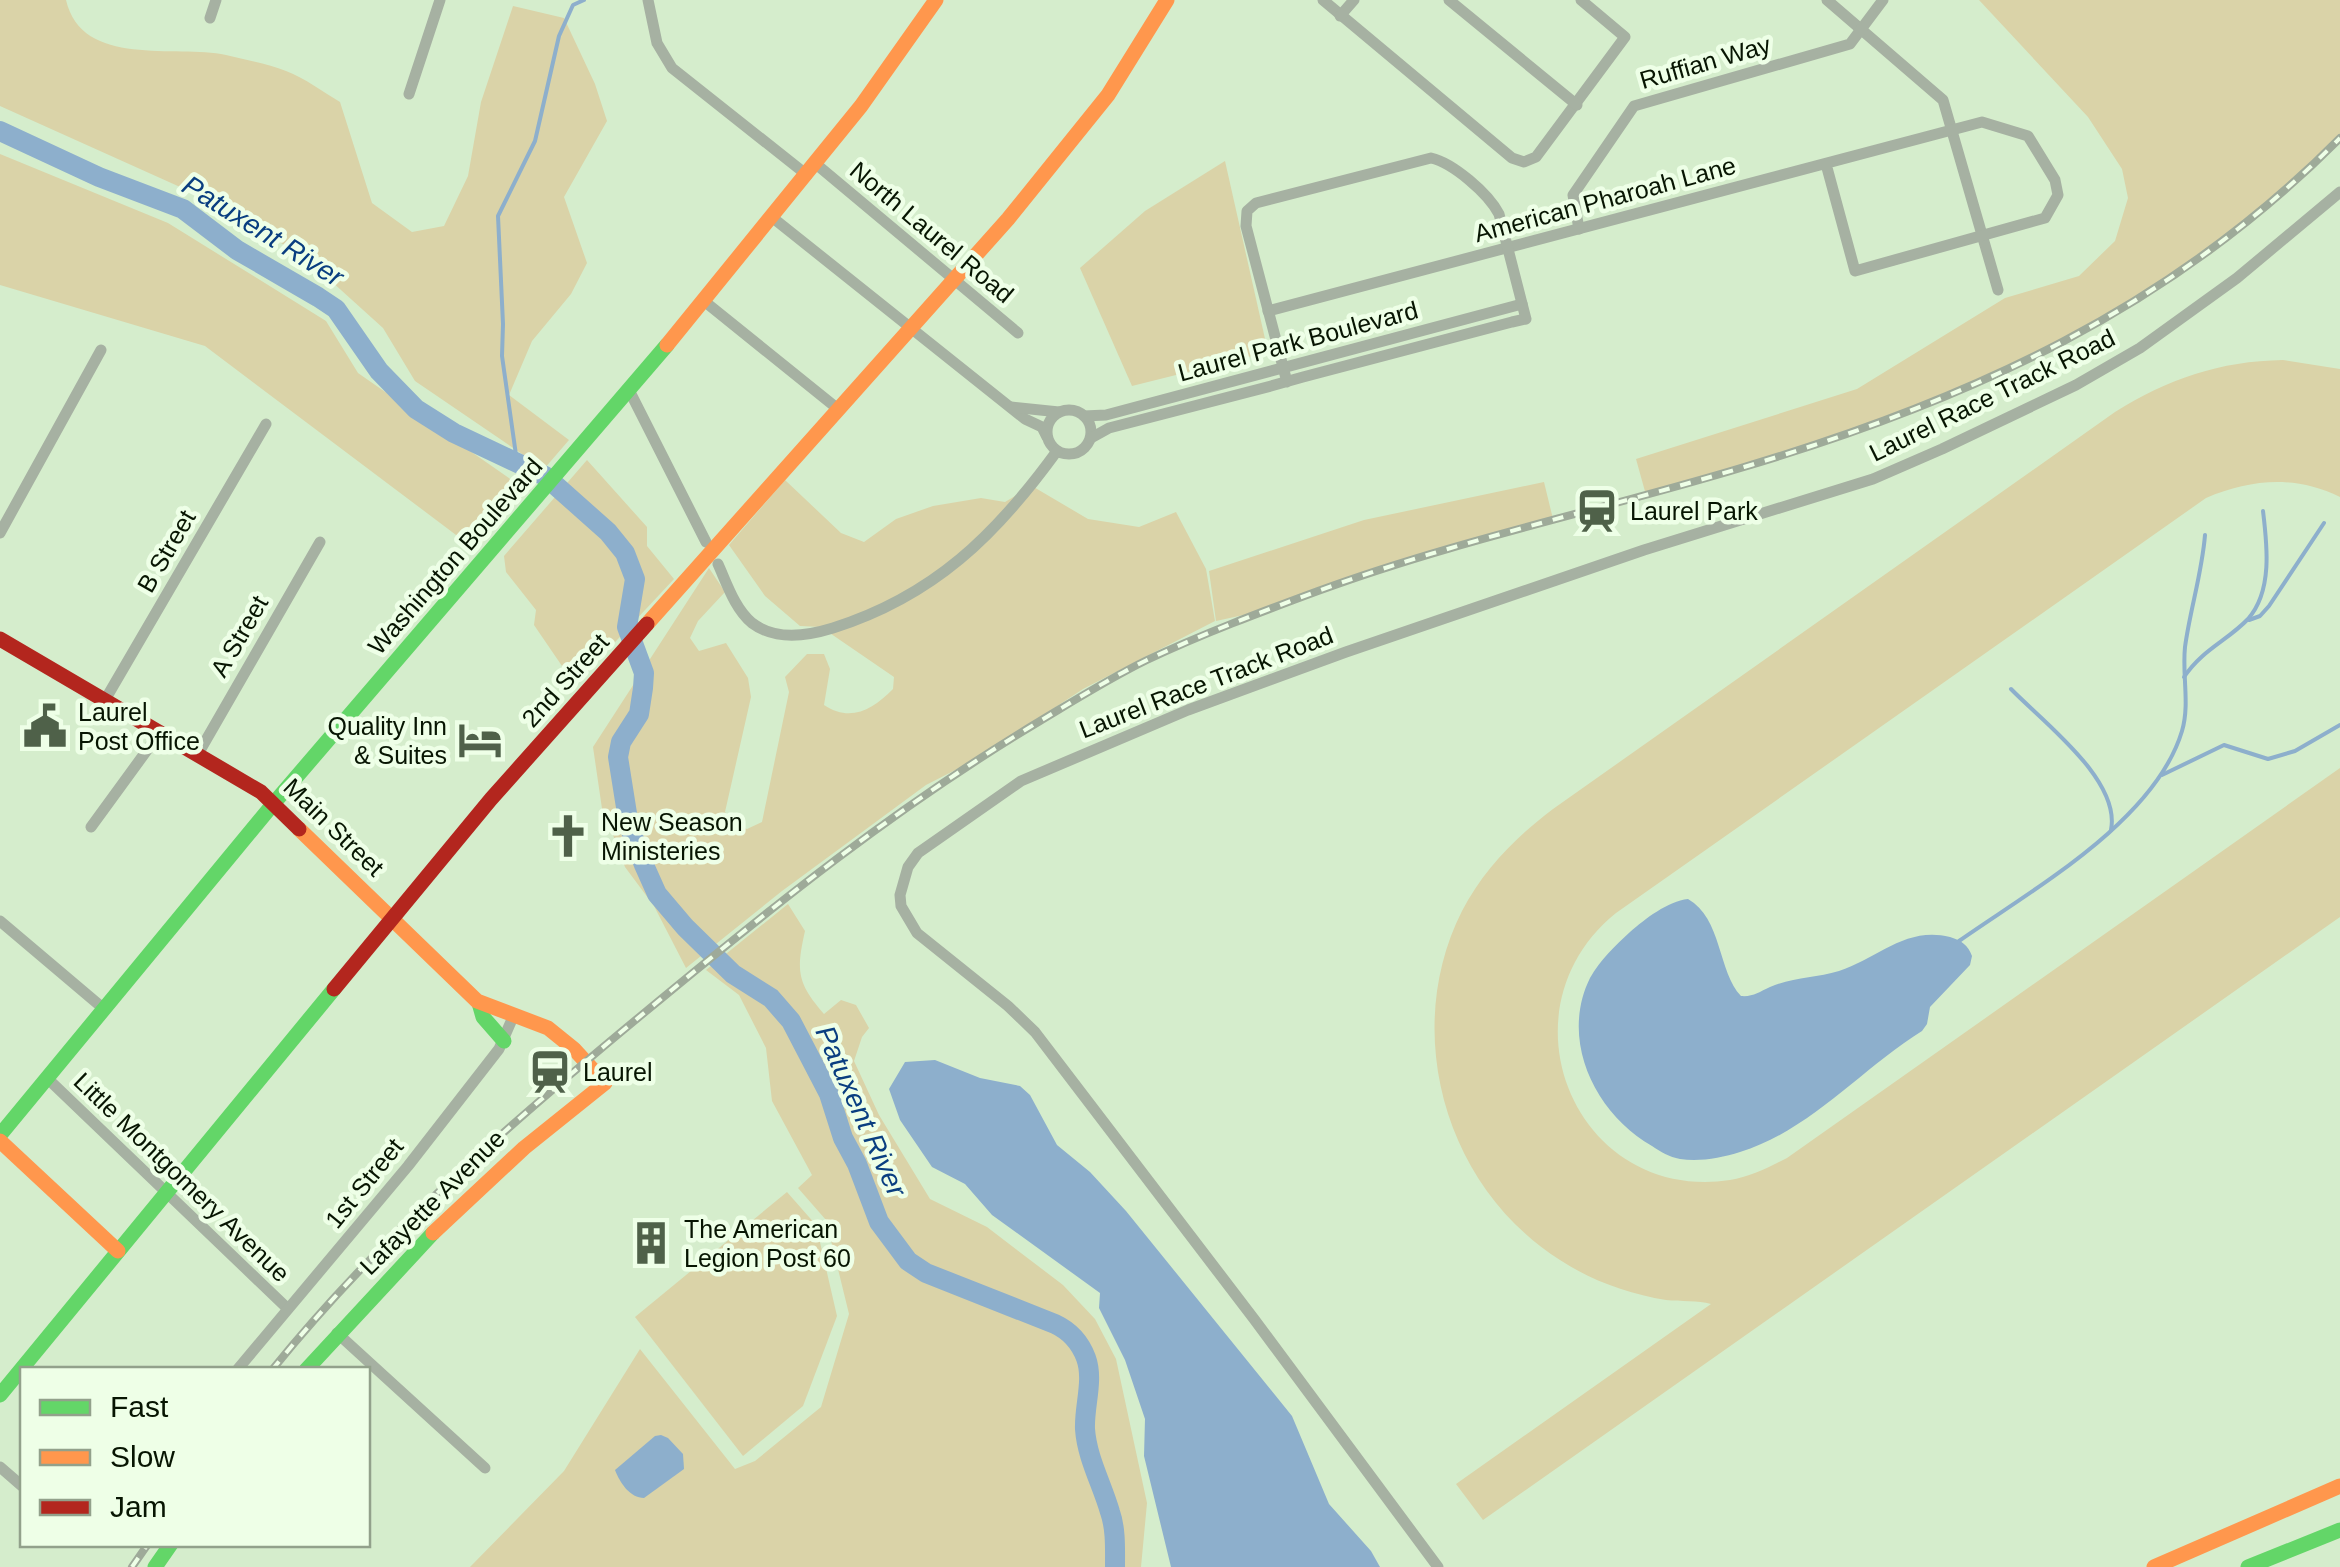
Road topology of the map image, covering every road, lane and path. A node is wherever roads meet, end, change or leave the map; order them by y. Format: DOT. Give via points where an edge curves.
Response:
graph roads {
  1 [pos="216,0"];
  2 [pos="440,0"];
  3 [pos="648,0"];
  4 [pos="936,0"];
  5 [pos="1167,0"];
  6 [pos="1323,0"];
  7 [pos="1354,0"];
  8 [pos="1449,0"];
  9 [pos="1581,0"];
  10 [pos="1827,0"];
  11 [pos="1883,0"];
  12 [pos="1340,16"];
  13 [pos="210,18"];
  14 [pos="1861,28"];
  15 [pos="410,94"];
  16 [pos="1577,104"];
  17 [pos="1953,130"];
  18 [pos="1826,164"];
  19 [pos="812,170"];
  20 [pos="2340,192"];
  21 [pos="773,218"];
  22 [pos="1579,229"];
  23 [pos="1982,236"];
  24 [pos="1508,247"];
  25 [pos="954,280"];
  26 [pos="1998,290"];
  27 [pos="704,301"];
  28 [pos="1522,304"];
  29 [pos="1268,311"];
  30 [pos="912,327"];
  31 [pos="1018,334"];
  32 [pos="100,350"];
  33 [pos="1284,368"];
  34 [pos="1287,382"];
  35 [pos="629,390"];
  36 [pos="1011,406"];
  37 [pos="838,409"];
  38 [pos="1059,412"];
  39 [pos="1084,416"];
  40 [pos="266,424"];
  41 [pos="1047,437"];
  42 [pos="1091,438"];
  43 [pos="1058,451"];
  44 [pos="0,533"];
  45 [pos="320,542"];
  46 [pos="706,542"];
  47 [pos="718,564"];
  48 [pos="0,639"];
  49 [pos="105,700"];
  50 [pos="160,731"];
  51 [pos="198,754"];
  52 [pos="274,804"];
  53 [pos="91,827"];
  54 [pos="393,920"];
  55 [pos="0,921"];
  56 [pos="479,1002"];
  57 [pos="104,1009"];
  58 [pos="513,1016"];
  59 [pos="504,1042"];
  60 [pos="46,1078"];
  61 [pos="604,1083"];
  62 [pos="0,1138"];
  63 [pos="166,1193"];
  64 [pos="118,1250"];
  65 [pos="287,1308"];
  66 [pos="337,1333"];
  67 [pos="23,1367"];
  68 [pos="239,1367"];
  69 [pos="309,1367"];
  70 [pos="20,1370"];
  71 [pos="0,1395"];
  72 [pos="0,1467"];
  73 [pos="485,1468"];
  74 [pos="20,1484"];
  75 [pos="2340,1486"];
  76 [pos="2340,1530"];
  77 [pos="1438,1567"];
  78 [pos="2154,1567"];
  79 [pos="2248,1567"];
  1 -- 13 [label="street"];
  2 -- 15 [label="street"];
  3 -- 19 [label="street, North Laurel Road" via="657,43 672,68"];
  4 -- 19 [label="main road, Washington Boulevard"];
  5 -- 25 [label="main road, 2nd Street" via="1084,128"];
  6 -- 12 [label="street"];
  7 -- 12 [label="street"];
  8 -- 16 [label="street"];
  9 -- 16 [label="street" via="1624,36"];
  10 -- 14 [label="street"];
  11 -- 14 [label="street"];
  12 -- 16 [label="street" via="1518,161 1536,157"];
  14 -- 17 [label="street" via="1935,91"];
  14 -- 22 [label="street, Ruffian Way" via="1850,44 1634,106 1573,194"];
  17 -- 18 [label="street, American Pharoah Lane"];
  17 -- 23 [label="street"];
  17 -- 23 [label="street, American Pharoah Lane" via="1982,122 2028,136 2058,194 2044,218"];
  18 -- 22 [label="street, American Pharoah Lane"];
  18 -- 23 [label="street" via="1855,271"];
  19 -- 21 [label="main road, Washington Boulevard"];
  19 -- 25 [label="street, North Laurel Road"];
  20 -- 77 [label="street, Laurel Race Track Road" via="2140,348 2009,418 1873,478 1626,556 1170,717 1034,773 929,843 908,867 901,906 917,933 1036,1032"];
  21 -- 27 [label="main road, Washington Boulevard"];
  21 -- 30 [label="street"];
  22 -- 24 [label="street, American Pharoah Lane"];
  23 -- 26 [label="street"];
  24 -- 28 [label="street"];
  24 -- 29 [label="street, American Pharoah Lane"];
  24 -- 29 [label="street" via="1491,202 1431,158 1256,203 1247,211 1246,226"];
  25 -- 30 [label="main road, 2nd Street"];
  25 -- 31 [label="street, North Laurel Road"];
  27 -- 35 [label="main road, Washington Boulevard"];
  27 -- 37 [label="street"];
  28 -- 33 [label="street, Laurel Park Boulevard"];
  28 -- 34 [label="street, Laurel Park Boulevard" via="1526,319"];
  29 -- 33 [label="street"];
  30 -- 36 [label="street"];
  30 -- 37 [label="main road, 2nd Street"];
  32 -- 44 [label="street"];
  33 -- 34 [label="street"];
  33 -- 39 [label="street, Laurel Park Boulevard" via="1106,416"];
  34 -- 42 [label="street, Laurel Park Boulevard"];
  35 -- 46 [label="street"];
  35 -- 52 [label="main road, Washington Boulevard"];
  36 -- 38 [label="street, Laurel Park Boulevard"];
  36 -- 41 [label="street"];
  37 -- 54 [label="main road, 2nd Street" via="491,799"];
  38 -- 39 [label="street, Laurel Park Boulevard"];
  38 -- 41 [label="street" via="1048,422"];
  39 -- 42 [label="street"];
  40 -- 49 [label="street, B Street"];
  41 -- 43 [label="street"];
  42 -- 43 [label="street, Laurel Park Boulevard" via="1076,454"];
  43 -- 47 [label="street" via="948,570 921,590 838,626 804,635 764,630 739,609"];
  45 -- 51 [label="street, A Street"];
  48 -- 49 [label="main road, Main Street"];
  49 -- 50 [label="main road, Main Street"];
  50 -- 51 [label="main road, Main Street"];
  50 -- 53 [label="street"];
  51 -- 52 [label="main road, Main Street"];
  52 -- 54 [label="main road, Main Street"];
  52 -- 57 [label="main road, Washington Boulevard"];
  54 -- 56 [label="main road, Main Street"];
  54 -- 63 [label="main road, 2nd Street"];
  55 -- 57 [label="street"];
  56 -- 58 [label="main road, Main Street"];
  56 -- 59 [label="main road"];
  57 -- 60 [label="main road, Washington Boulevard"];
  58 -- 59 [label="street, 1st Street"];
  58 -- 61 [label="main road, Main Street" via="558,1034"];
  59 -- 65 [label="street, 1st Street" via="367,1218"];
  60 -- 62 [label="main road, Washington Boulevard"];
  60 -- 63 [label="street, Little Montgomery Avenue"];
  61 -- 66 [label="main road, Lafayette Avenue" via="462,1202"];
  62 -- 64 [label="main road"];
  63 -- 64 [label="main road, 2nd Street"];
  63 -- 65 [label="street, Little Montgomery Avenue"];
  64 -- 67 [label="main road, 2nd Street"];
  65 -- 68 [label="street, 1st Street"];
  66 -- 69 [label="main road, Lafayette Avenue"];
  66 -- 73 [label="street"];
  70 -- 71 [label="main road, 2nd Street"];
  72 -- 74 [label="street"];
  75 -- 78 [label="main road"];
  76 -- 79 [label="main road"];
}
